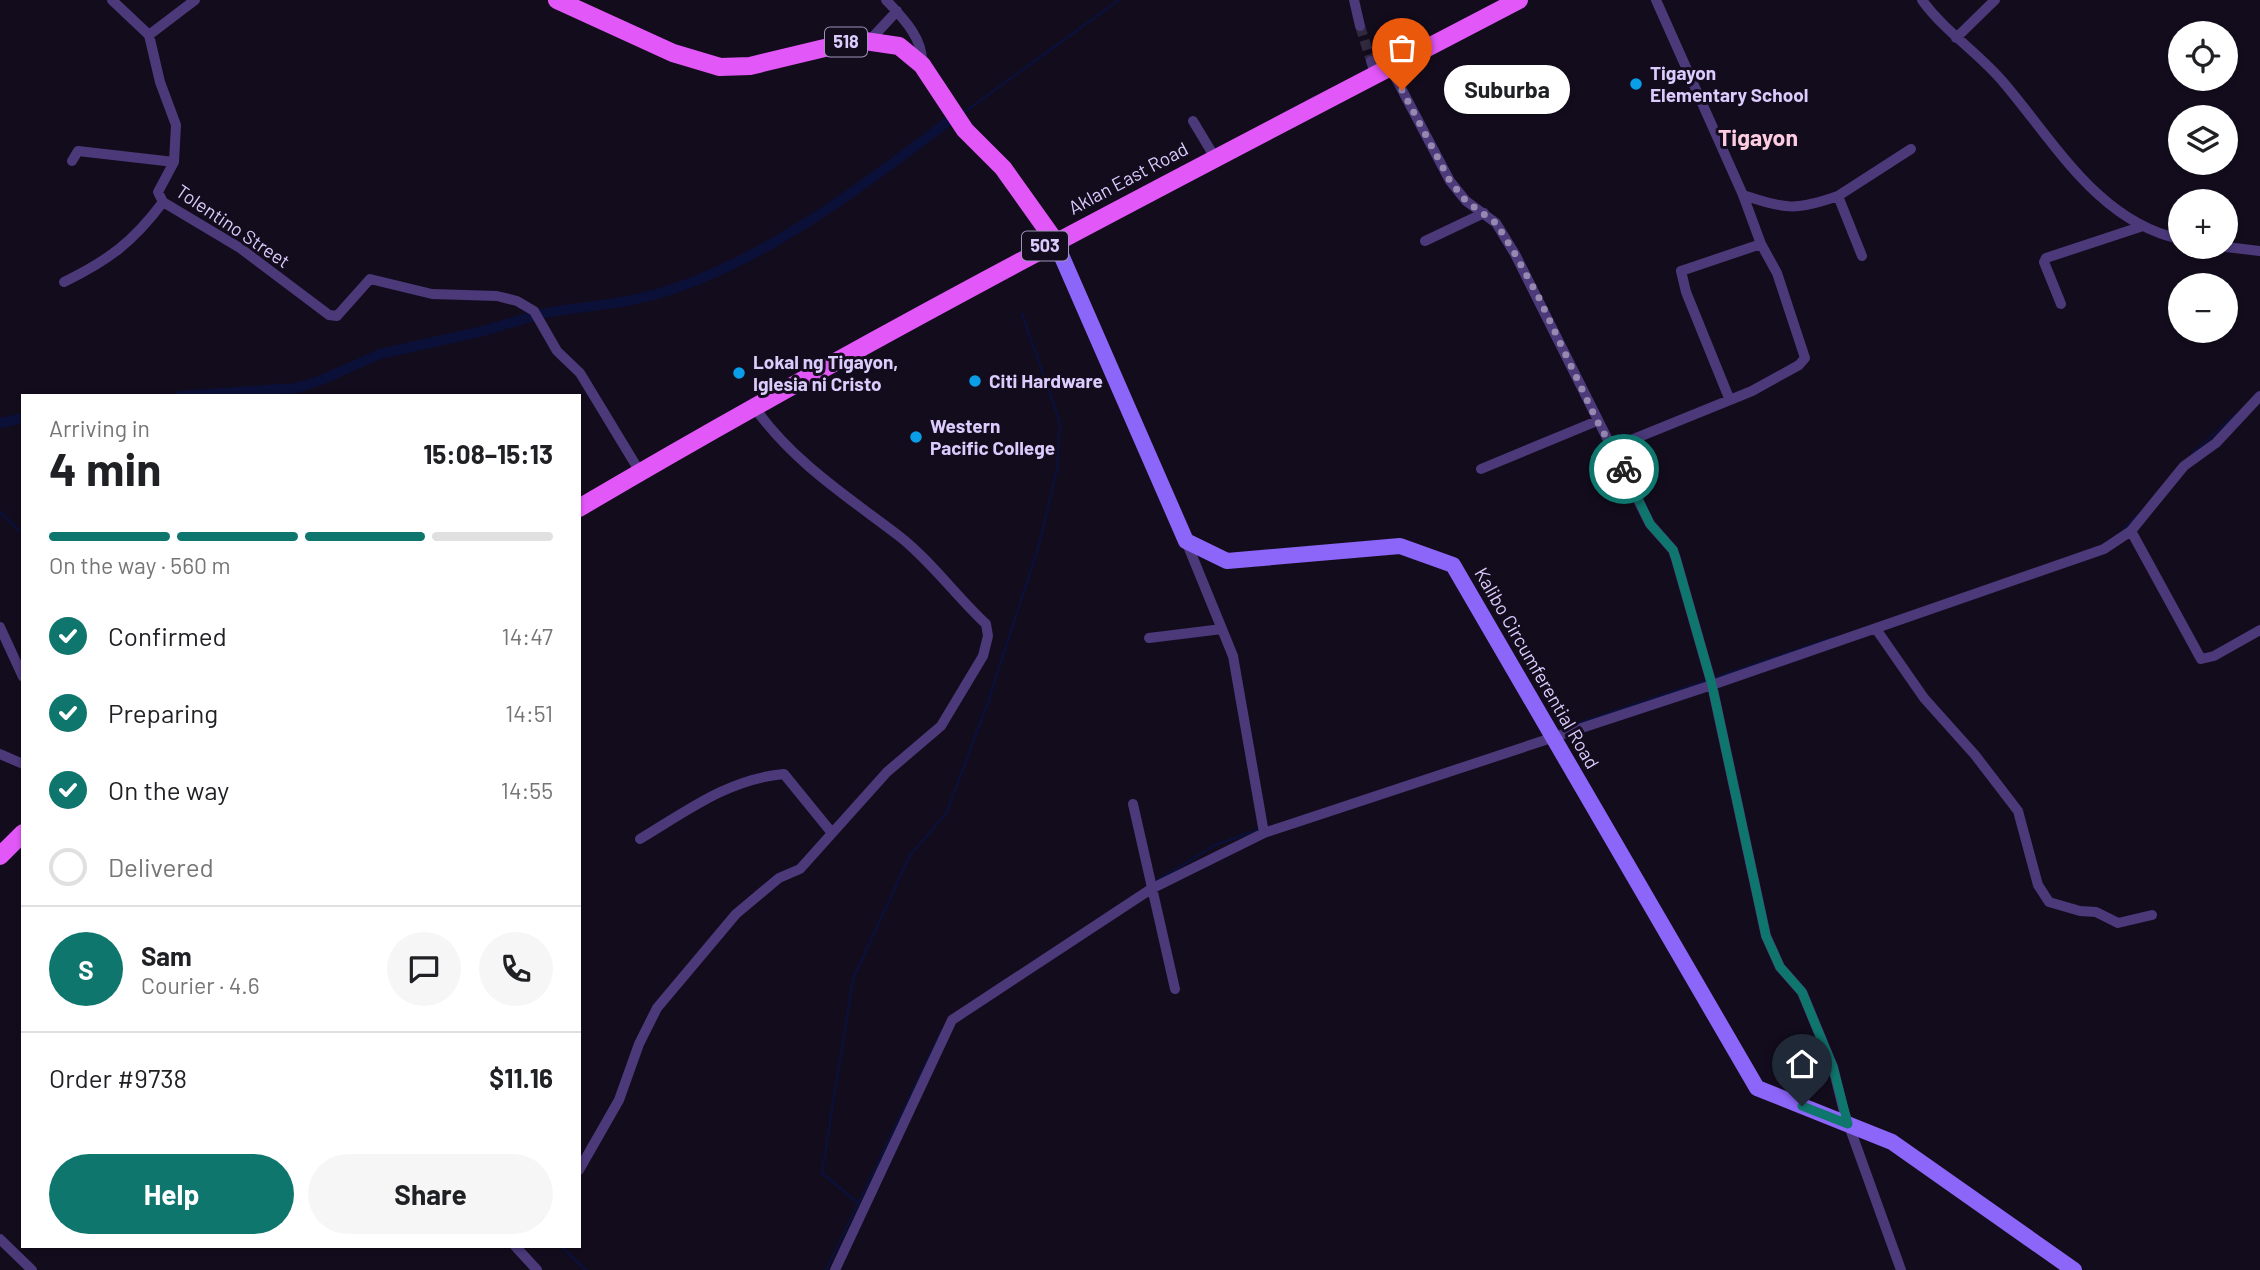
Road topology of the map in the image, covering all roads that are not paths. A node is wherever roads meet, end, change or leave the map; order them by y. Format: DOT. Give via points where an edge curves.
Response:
graph roads {
  1 [pos="112,0"];
  2 [pos="195,0"];
  3 [pos="557,0"];
  4 [pos="886,0"];
  5 [pos="1354,0"];
  6 [pos="1519,0"];
  7 [pos="1656,0"];
  8 [pos="1922,0"];
  9 [pos="1994,0"];
  10 [pos="897,11"];
  11 [pos="1360,26"];
  12 [pos="149,35"];
  13 [pos="1956,38"];
  14 [pos="870,40"];
  15 [pos="922,65"];
  16 [pos="1379,68"];
  17 [pos="1193,121"];
  18 [pos="1911,149"];
  19 [pos="1214,156"];
  20 [pos="72,162"];
  21 [pos="174,162"];
  22 [pos="1743,195"];
  23 [pos="1838,196"];
  24 [pos="163,202"];
  25 [pos="1484,213"];
  26 [pos="2140,227"];
  27 [pos="2168,235"];
  28 [pos="1055,241"];
  29 [pos="1425,241"];
  30 [pos="1761,244"];
  31 [pos="2238,248"];
  32 [pos="2260,251"];
  33 [pos="1862,256"];
  34 [pos="64,282"];
  35 [pos="2062,304"];
  36 [pos="2260,396"];
  37 [pos="1729,398"];
  38 [pos="755,408"];
  39 [pos="1597,421"];
  40 [pos="1614,447"];
  41 [pos="1481,469"];
  42 [pos="640,472"];
  43 [pos="581,507"];
  44 [pos="2131,531"];
  45 [pos="1186,541"];
  46 [pos="1222,629"];
  47 [pos="1876,629"];
  48 [pos="2260,630"];
  49 [pos="1,634"];
  50 [pos="1149,638"];
  51 [pos="21,673"];
  52 [pos="1712,685"];
  53 [pos="1553,737"];
  54 [pos="0,754"];
  55 [pos="21,763"];
  56 [pos="1133,804"];
  57 [pos="832,833"];
  58 [pos="1264,833"];
  59 [pos="21,835"];
  60 [pos="640,839"];
  61 [pos="0,856"];
  62 [pos="1151,889"];
  63 [pos="2152,915"];
  64 [pos="1175,989"];
  65 [pos="1848,1124"];
  66 [pos="581,1167"];
  67 [pos="0,1239"];
  68 [pos="517,1248"];
  69 [pos="32,1270"];
  70 [pos="537,1270"];
  71 [pos="835,1270"];
  72 [pos="1901,1270"];
  73 [pos="2074,1270"];
  1 -- 12 [label="street"];
  2 -- 12 [label="street"];
  3 -- 14 [label="main road, 518" via="673,53 720,67 750,66"];
  4 -- 10 [label="street"];
  5 -- 11 [label="street"];
  6 -- 16 [label="main road, Aklan East Road / 503"];
  7 -- 22 [label="street"];
  8 -- 13 [label="street"];
  9 -- 13 [label="street"];
  10 -- 14 [label="street"];
  10 -- 15 [label="street" via="921,48"];
  12 -- 21 [label="street, Tolentino Street" via="176,125"];
  13 -- 26 [label="street" via="2003,82 2090,186"];
  14 -- 15 [label="main road, 518" via="899,46"];
  15 -- 28 [label="main road, 518" via="965,130 1013,180"];
  16 -- 19 [label="main road, Aklan East Road / 503"];
  16 -- 25 [label="street" via="1450,181 1466,201"];
  17 -- 19 [label="street"];
  18 -- 23 [label="street"];
  19 -- 28 [label="main road, Aklan East Road / 503"];
  20 -- 21 [label="street" via="78,151"];
  21 -- 24 [label="street, Tolentino Street" via="158,192"];
  22 -- 23 [label="street" via="1793,208"];
  22 -- 30 [label="street"];
  23 -- 33 [label="street"];
  24 -- 34 [label="street" via="140,233 106,261"];
  24 -- 42 [label="street, Tolentino Street" via="240,248 329,315 337,316 370,279 432,295 486,295 526,306 534,311 557,351 580,373"];
  25 -- 29 [label="street"];
  25 -- 39 [label="street" via="1496,223 1539,298"];
  26 -- 27 [label="street"];
  26 -- 35 [label="street" via="2046,258"];
  28 -- 38 [label="main road, Aklan East Road / 503"];
  28 -- 45 [label="main road, 518"];
  30 -- 37 [label="street" via="1777,273 1805,358 1752,391"];
  30 -- 37 [label="street" via="1681,271"];
  31 -- 32 [label="street"];
  36 -- 44 [label="street" via="2216,443 2184,466"];
  37 -- 40 [label="street"];
  38 -- 42 [label="main road, Aklan East Road / 503"];
  38 -- 57 [label="street" via="774,434 853,505 901,538 986,624 983,656 941,726 887,772"];
  39 -- 40 [label="street"];
  39 -- 41 [label="street"];
  40 -- 52 [label="street" via="1650,524 1673,550"];
  42 -- 43 [label="main road, Aklan East Road / 503"];
  44 -- 47 [label="street" via="2105,549"];
  44 -- 48 [label="street" via="2201,659"];
  45 -- 46 [label="street"];
  45 -- 53 [label="main road, Kalibo Circumferential Road" via="1227,561 1400,547 1453,565"];
  46 -- 50 [label="street"];
  46 -- 58 [label="street" via="1233,656"];
  47 -- 52 [label="street"];
  47 -- 63 [label="street" via="1924,698 2018,811 2038,885 2049,902 2096,912 2119,923"];
  49 -- 51 [label="street"];
  52 -- 53 [label="street"];
  52 -- 65 [label="street" via="1766,936 1780,967 1802,992 1833,1067"];
  53 -- 58 [label="street"];
  53 -- 65 [label="main road, Kalibo Circumferential Road" via="1757,1088"];
  54 -- 55 [label="street"];
  56 -- 62 [label="street"];
  57 -- 60 [label="street" via="784,774 754,777 726,788"];
  57 -- 66 [label="street" via="800,869 779,878 736,914 657,1008 620,1100"];
  58 -- 62 [label="street"];
  59 -- 61 [label="main road"];
  62 -- 64 [label="street"];
  62 -- 71 [label="street" via="951,1020"];
  65 -- 72 [label="street"];
  65 -- 73 [label="main road, Kalibo Circumferential Road" via="1892,1142"];
  67 -- 69 [label="street"];
  68 -- 70 [label="street"];
}
